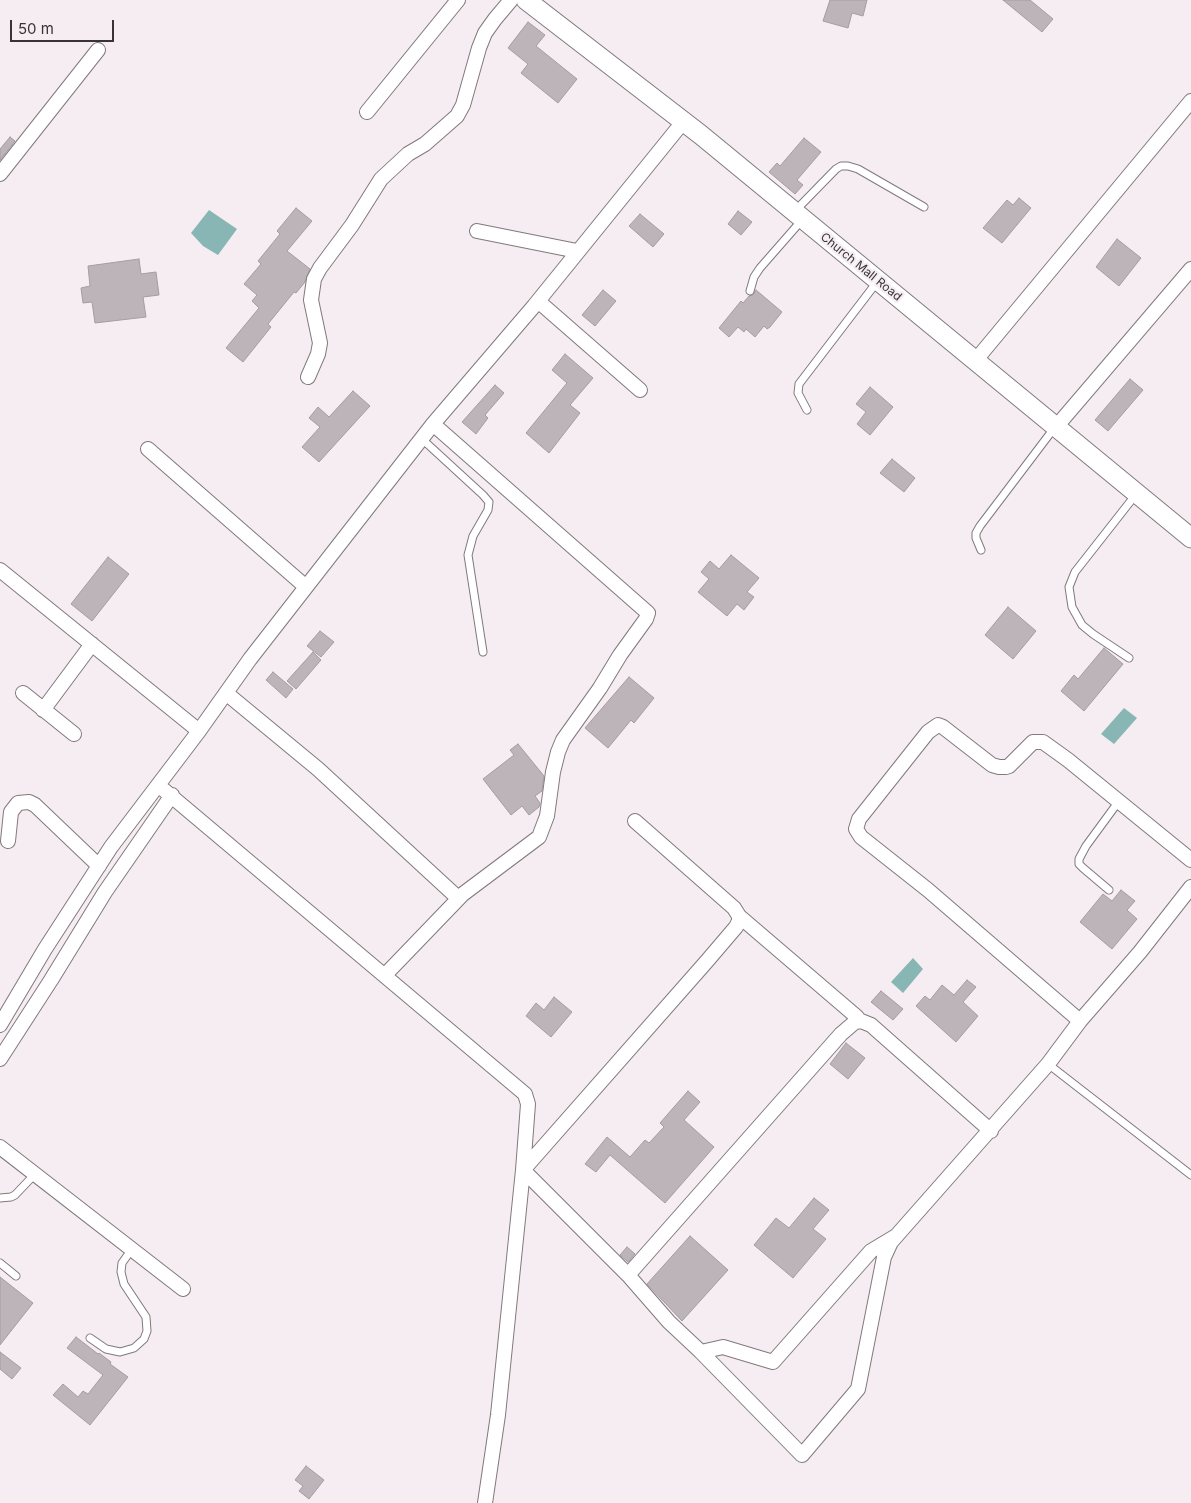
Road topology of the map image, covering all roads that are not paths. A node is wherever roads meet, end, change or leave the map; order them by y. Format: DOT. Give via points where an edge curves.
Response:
graph roads {
  1 [pos="458,0"];
  2 [pos="512,0"];
  3 [pos="526,0"];
  4 [pos="98,50"];
  5 [pos="1191,101"];
  6 [pos="367,112"];
  7 [pos="683,122"];
  8 [pos="0,174"];
  9 [pos="924,207"];
  10 [pos="798,216"];
  11 [pos="477,231"];
  12 [pos="578,250"];
  13 [pos="1191,268"];
  14 [pos="878,281"];
  15 [pos="750,291"];
  16 [pos="538,301"];
  17 [pos="975,361"];
  18 [pos="308,377"];
  19 [pos="640,390"];
  20 [pos="807,410"];
  21 [pos="434,424"];
  22 [pos="1056,426"];
  23 [pos="422,439"];
  24 [pos="148,449"];
  25 [pos="1137,492"];
  26 [pos="1191,538"];
  27 [pos="982,550"];
  28 [pos="0,570"];
  29 [pos="306,587"];
  30 [pos="92,644"];
  31 [pos="484,652"];
  32 [pos="1129,658"];
  33 [pos="23,693"];
  34 [pos="226,693"];
  35 [pos="43,710"];
  36 [pos="199,731"];
  37 [pos="74,734"];
  38 [pos="158,785"];
  39 [pos="172,795"];
  40 [pos="1119,801"];
  41 [pos="635,821"];
  42 [pos="8,841"];
  43 [pos="1191,860"];
  44 [pos="98,866"];
  45 [pos="1191,888"];
  46 [pos="1109,890"];
  47 [pos="458,898"];
  48 [pos="739,916"];
  49 [pos="385,975"];
  50 [pos="857,1017"];
  51 [pos="1080,1022"];
  52 [pos="0,1025"];
  53 [pos="0,1059"];
  54 [pos="1048,1064"];
  55 [pos="991,1131"];
  56 [pos="0,1147"];
  57 [pos="523,1170"];
  58 [pos="35,1174"];
  59 [pos="1191,1175"];
  60 [pos="0,1198"];
  61 [pos="896,1236"];
  62 [pos="132,1249"];
  63 [pos="0,1263"];
  64 [pos="628,1275"];
  65 [pos="16,1276"];
  66 [pos="183,1289"];
  67 [pos="90,1338"];
  68 [pos="701,1352"];
  69 [pos="485,1503"];
  1 -- 6 [label="street"];
  2 -- 18 [label="street" via="485,34 457,116 381,179 314,279 311,300 320,343"];
  3 -- 7 [label="street, Church Mall Road"];
  4 -- 8 [label="street"];
  5 -- 17 [label="street"];
  7 -- 10 [label="street, Church Mall Road"];
  7 -- 12 [label="street"];
  9 -- 10 [label="lane" via="858,169 841,166"];
  10 -- 14 [label="street, Church Mall Road"];
  10 -- 15 [label="lane" via="754,277"];
  11 -- 12 [label="street"];
  12 -- 16 [label="street"];
  13 -- 22 [label="street"];
  14 -- 17 [label="street, Church Mall Road"];
  14 -- 20 [label="lane" via="799,384 798,393"];
  16 -- 19 [label="street"];
  16 -- 21 [label="street"];
  17 -- 22 [label="street, Church Mall Road"];
  21 -- 23 [label="street"];
  21 -- 47 [label="street" via="648,613 563,740 553,772 547,816 539,837"];
  22 -- 25 [label="street, Church Mall Road"];
  22 -- 27 [label="lane" via="980,526 976,538"];
  23 -- 29 [label="street"];
  23 -- 31 [label="lane" via="489,502 468,554"];
  24 -- 29 [label="street"];
  25 -- 26 [label="street, Church Mall Road"];
  25 -- 32 [label="lane" via="1075,572 1069,587 1072,607 1082,625"];
  28 -- 30 [label="street"];
  29 -- 34 [label="street"];
  30 -- 35 [label="street"];
  30 -- 36 [label="street"];
  33 -- 35 [label="street"];
  34 -- 36 [label="street"];
  34 -- 47 [label="street" via="318,769"];
  35 -- 37 [label="street"];
  36 -- 38 [label="street"];
  38 -- 39 [label="street"];
  38 -- 44 [label="street"];
  39 -- 49 [label="street"];
  39 -- 53 [label="street" via="105,892"];
  40 -- 43 [label="street"];
  40 -- 46 [label="lane" via="1078,859 1082,868"];
  40 -- 51 [label="street" via="1044,742 1033,742 1009,766 999,767 938,725 928,732 856,825 861,837 928,890"];
  41 -- 48 [label="street" via="734,908"];
  42 -- 44 [label="street" via="11,812 18,803 29,802"];
  44 -- 52 [label="street"];
  45 -- 51 [label="street"];
  47 -- 49 [label="street"];
  48 -- 50 [label="street"];
  48 -- 57 [label="street" via="736,927"];
  49 -- 57 [label="street" via="525,1094 528,1104"];
  51 -- 54 [label="street"];
  54 -- 55 [label="street"];
  54 -- 59 [label="lane"];
  55 -- 61 [label="street"];
  55 -- 64 [label="street" via="871,1025 855,1022"];
  56 -- 58 [label="street"];
  57 -- 64 [label="street"];
  57 -- 69 [label="street" via="498,1415"];
  58 -- 60 [label="lane" via="15,1195"];
  58 -- 62 [label="street"];
  61 -- 68 [label="street" via="871,1251 773,1362 723,1347"];
  61 -- 68 [label="street" via="884,1256 858,1389 802,1454"];
  62 -- 66 [label="street"];
  62 -- 67 [label="lane" via="122,1264 121,1272 124,1284 146,1317 148,1331 134,1348 120,1352"];
  63 -- 65 [label="lane"];
  64 -- 68 [label="street" via="669,1322"];
}
